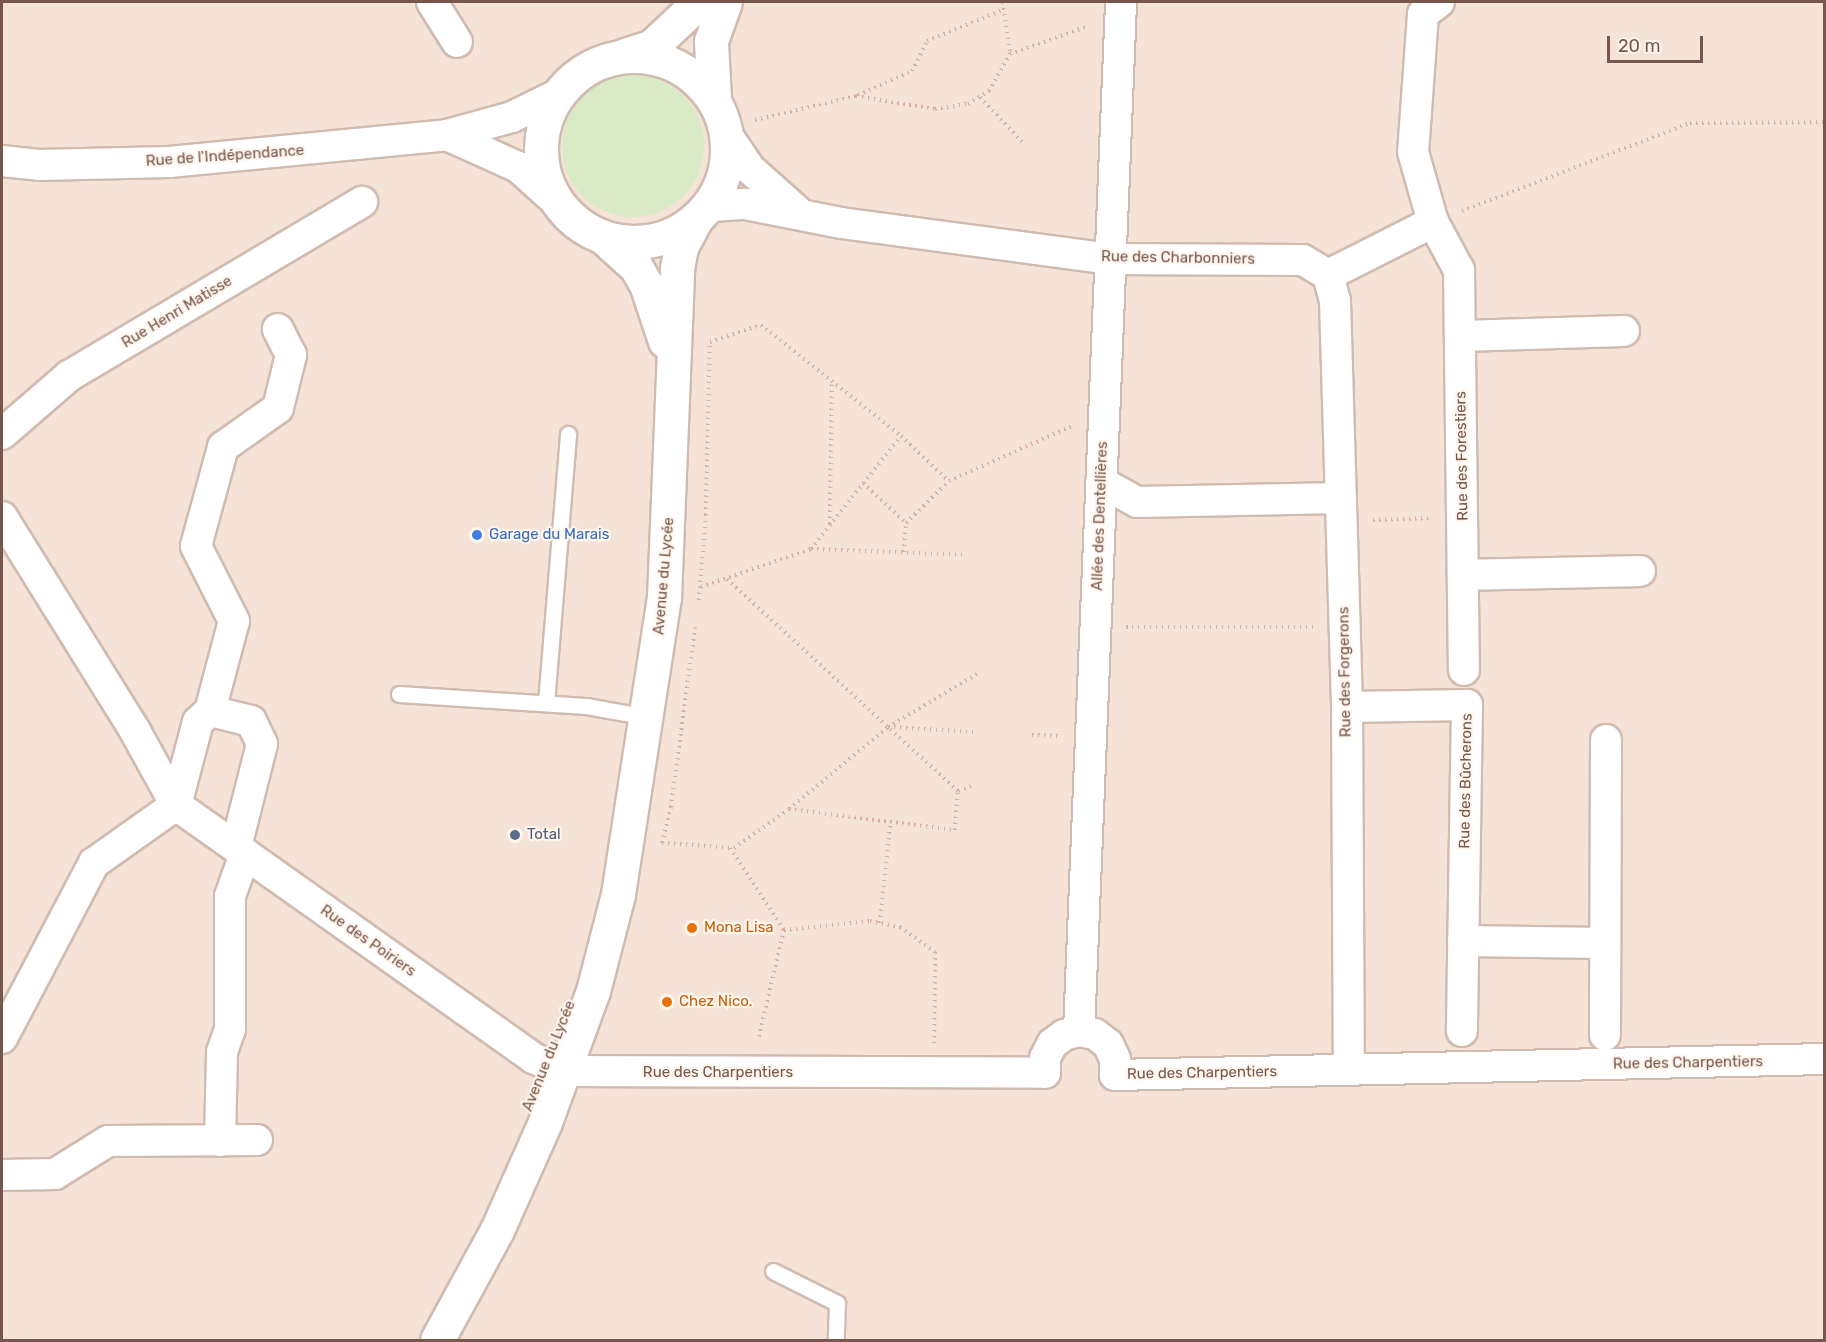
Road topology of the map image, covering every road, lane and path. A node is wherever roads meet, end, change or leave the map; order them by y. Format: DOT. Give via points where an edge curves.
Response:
graph roads {
  1 [pos="432,2"];
  2 [pos="699,2"];
  3 [pos="726,2"];
  4 [pos="1004,2"];
  5 [pos="1439,2"];
  6 [pos="1121,8"];
  7 [pos="1005,9"];
  8 [pos="457,42"];
  9 [pos="1010,54"];
  10 [pos="614,58"];
  11 [pos="557,95"];
  12 [pos="856,96"];
  13 [pos="980,97"];
  14 [pos="722,120"];
  15 [pos="1824,122"];
  16 [pos="447,135"];
  17 [pos="1023,143"];
  18 [pos="2,160"];
  19 [pos="362,202"];
  20 [pos="558,203"];
  21 [pos="801,213"];
  22 [pos="699,217"];
  23 [pos="1433,222"];
  24 [pos="603,237"];
  25 [pos="1110,259"];
  26 [pos="1328,275"];
  27 [pos="760,325"];
  28 [pos="278,329"];
  29 [pos="1624,331"];
  30 [pos="1461,336"];
  31 [pos="832,381"];
  32 [pos="672,393"];
  33 [pos="1104,412"];
  34 [pos="2,434"];
  35 [pos="568,434"];
  36 [pos="901,436"];
  37 [pos="949,481"];
  38 [pos="1101,482"];
  39 [pos="862,483"];
  40 [pos="1341,509"];
  41 [pos="2,517"];
  42 [pos="1463,518"];
  43 [pos="906,523"];
  44 [pos="830,525"];
  45 [pos="811,549"];
  46 [pos="904,552"];
  47 [pos="964,555"];
  48 [pos="1640,571"];
  49 [pos="1463,575"];
  50 [pos="727,579"];
  51 [pos="701,588"];
  52 [pos="1095,627"];
  53 [pos="1344,627"];
  54 [pos="1464,670"];
  55 [pos="977,674"];
  56 [pos="399,694"];
  57 [pos="546,703"];
  58 [pos="1347,707"];
  59 [pos="210,711"];
  60 [pos="648,717"];
  61 [pos="888,727"];
  62 [pos="975,732"];
  63 [pos="1606,740"];
  64 [pos="971,786"];
  65 [pos="958,791"];
  66 [pos="176,805"];
  67 [pos="789,809"];
  68 [pos="890,824"];
  69 [pos="662,843"];
  70 [pos="729,848"];
  71 [pos="240,850"];
  72 [pos="880,923"];
  73 [pos="784,930"];
  74 [pos="1463,941"];
  75 [pos="1605,943"];
  76 [pos="1079,1031"];
  77 [pos="1462,1031"];
  78 [pos="1605,1035"];
  79 [pos="2,1038"];
  80 [pos="1824,1059"];
  81 [pos="555,1068"];
  82 [pos="1349,1070"];
  83 [pos="751,1073"];
  84 [pos="934,1073"];
  85 [pos="257,1140"];
  86 [pos="220,1141"];
  87 [pos="2,1175"];
  88 [pos="773,1271"];
  89 [pos="416,1341"];
  90 [pos="437,1341"];
  91 [pos="836,1341"];
  1 -- 8 [label="street"];
  2 -- 10 [label="main road" via="652,46"];
  3 -- 14 [label="main road" via="711,41"];
  4 -- 7 [label="path"];
  5 -- 23 [label="street" via="1423,14 1413,152"];
  6 -- 9 [label="path"];
  6 -- 25 [label="street, Allée des Dentellières"];
  7 -- 9 [label="path"];
  7 -- 12 [label="path" via="927,41 912,71"];
  9 -- 13 [label="path" via="990,91"];
  10 -- 11 [label="main road" via="573,78"];
  10 -- 14 [label="main road" via="636,55 659,59 699,81"];
  11 -- 16 [label="street, Rue de l'Indépendance" via="512,117"];
  11 -- 20 [label="main road" via="546,117 541,164"];
  12 -- 13 [label="path" via="935,109 968,104"];
  12 -- 14 [label="path"];
  13 -- 17 [label="path"];
  14 -- 21 [label="street, Rue des Charbonniers" via="750,169 772,192"];
  14 -- 22 [label="main road" via="727,166 720,188"];
  15 -- 23 [label="path" via="1690,123"];
  16 -- 18 [label="street, Rue de l'Indépendance" via="169,162 39,165"];
  16 -- 20 [label="street, Rue de l'Indépendance" via="518,167"];
  19 -- 34 [label="street, Rue Henri Matisse" via="69,376"];
  20 -- 24 [label="main road" via="578,224"];
  21 -- 22 [label="street, Rue des Charbonniers" via="728,204"];
  21 -- 25 [label="street, Rue des Charbonniers" via="881,229"];
  22 -- 24 [label="main road" via="670,236 647,242 623,243"];
  22 -- 32 [label="main road, Avenue du Lycée" via="681,247 677,268"];
  23 -- 26 [label="street"];
  23 -- 30 [label="street, Rue des Forestiers" via="1459,270"];
  24 -- 32 [label="main road, Avenue du Lycée" via="636,267 646,284 668,350"];
  25 -- 26 [label="street, Rue des Charbonniers" via="1303,260"];
  25 -- 33 [label="street, Allée des Dentellières"];
  26 -- 40 [label="street, Rue des Forgerons" via="1335,301"];
  27 -- 31 [label="path"];
  28 -- 59 [label="street" via="291,355 278,408 223,447 196,546 234,621"];
  29 -- 30 [label="street"];
  30 -- 42 [label="street, Rue des Forestiers"];
  31 -- 36 [label="path"];
  31 -- 44 [label="path"];
  32 -- 60 [label="main road, Avenue du Lycée" via="664,598"];
  33 -- 37 [label="path"];
  33 -- 38 [label="street, Allée des Dentellières"];
  35 -- 57 [label="lane"];
  36 -- 37 [label="path"];
  36 -- 39 [label="path"];
  37 -- 43 [label="path"];
  38 -- 40 [label="street" via="1137,502"];
  38 -- 52 [label="street, Allée des Dentellières"];
  39 -- 43 [label="path"];
  39 -- 44 [label="path"];
  40 -- 42 [label="path"];
  40 -- 53 [label="street, Rue des Forgerons"];
  41 -- 66 [label="street, Rue des Poiriers" via="135,731"];
  42 -- 49 [label="street, Rue des Forestiers"];
  43 -- 46 [label="path"];
  44 -- 45 [label="path"];
  45 -- 46 [label="path"];
  45 -- 50 [label="path"];
  46 -- 47 [label="path"];
  48 -- 49 [label="street"];
  49 -- 54 [label="street, Rue des Forestiers"];
  50 -- 51 [label="path"];
  50 -- 61 [label="path"];
  52 -- 53 [label="path"];
  52 -- 76 [label="street, Allée des Dentellières"];
  53 -- 58 [label="street, Rue des Forgerons"];
  55 -- 61 [label="path"];
  56 -- 57 [label="lane"];
  57 -- 60 [label="lane"];
  58 -- 74 [label="street, Rue des Bûcherons" via="1467,705"];
  58 -- 82 [label="street, Rue des Forgerons"];
  59 -- 66 [label="street" via="198,722"];
  59 -- 71 [label="street" via="251,721 262,744"];
  60 -- 81 [label="main road, Avenue du Lycée"];
  61 -- 62 [label="path"];
  61 -- 65 [label="path"];
  61 -- 67 [label="path"];
  63 -- 75 [label="street"];
  64 -- 65 [label="path"];
  65 -- 68 [label="path" via="955,830"];
  66 -- 71 [label="street, Rue des Poiriers"];
  66 -- 79 [label="street" via="94,864"];
  67 -- 68 [label="path"];
  67 -- 70 [label="path"];
  68 -- 72 [label="path"];
  69 -- 70 [label="path"];
  70 -- 73 [label="path"];
  71 -- 81 [label="street, Rue des Poiriers"];
  71 -- 86 [label="street" via="230,896 230,1029 222,1052"];
  72 -- 73 [label="path"];
  72 -- 84 [label="path" via="900,927 935,952"];
  73 -- 83 [label="path"];
  74 -- 75 [label="street"];
  74 -- 77 [label="street, Rue des Bûcherons"];
  75 -- 78 [label="street"];
  76 -- 82 [label="street, Rue des Charpentiers" via="1095,1034 1108,1044 1115,1059 1115,1075"];
  76 -- 84 [label="street, Rue des Charpentiers" via="1052,1044 1045,1058 1045,1073"];
  80 -- 82 [label="street, Rue des Charpentiers"];
  81 -- 83 [label="street, Rue des Charpentiers"];
  81 -- 89 [label="main road, Avenue du Lycée"];
  81 -- 90 [label="main road, Avenue du Lycée" via="525,1172"];
  83 -- 84 [label="street, Rue des Charpentiers"];
  85 -- 86 [label="street"];
  86 -- 87 [label="street" via="108,1141 55,1174"];
  88 -- 91 [label="lane" via="837,1303"];
}
